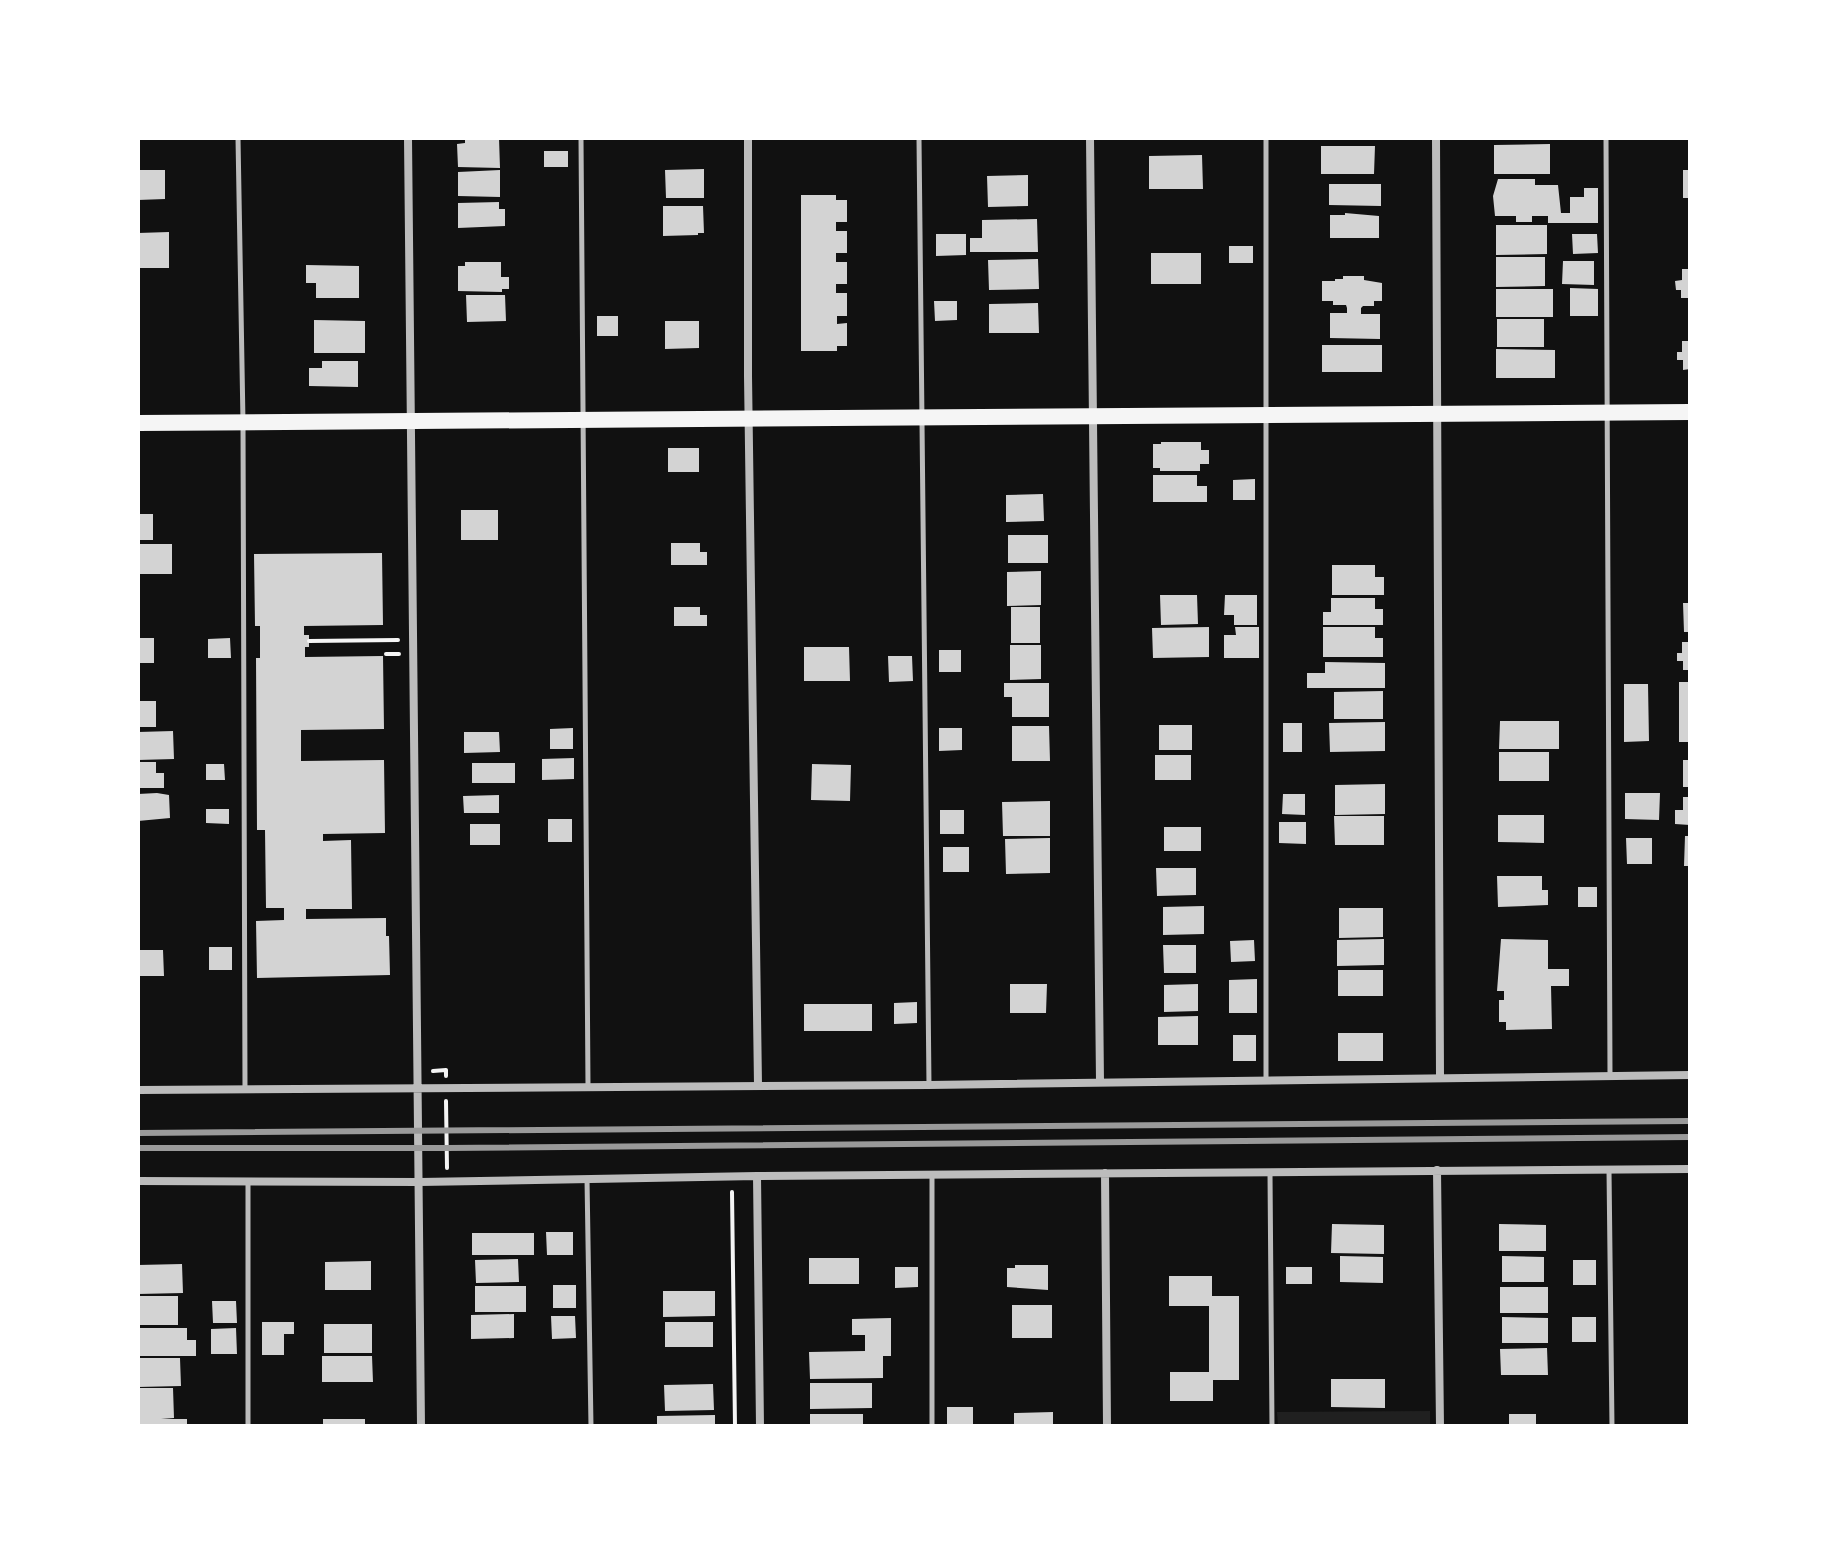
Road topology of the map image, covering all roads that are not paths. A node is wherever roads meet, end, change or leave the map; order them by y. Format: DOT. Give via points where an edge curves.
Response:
graph roads {
  1 [pos="238,138"];
  2 [pos="408,138"];
  3 [pos="581,138"];
  4 [pos="748,138"];
  5 [pos="919,138"];
  6 [pos="1090,138"];
  7 [pos="1266,138"];
  8 [pos="1436,138"];
  9 [pos="1606,138"];
  10 [pos="1607,412"];
  11 [pos="1690,412"];
  12 [pos="1437,414"];
  13 [pos="1266,415"];
  14 [pos="1091,416"];
  15 [pos="920,417"];
  16 [pos="749,418"];
  17 [pos="583,420"];
  18 [pos="411,421"];
  19 [pos="243,422"];
  20 [pos="138,423"];
  21 [pos="1610,1075"];
  22 [pos="1690,1075"];
  23 [pos="1440,1078"];
  24 [pos="1266,1080"];
  25 [pos="1100,1082"];
  26 [pos="758,1085"];
  27 [pos="929,1085"];
  28 [pos="588,1086"];
  29 [pos="418,1087"];
  30 [pos="138,1090"];
  31 [pos="245,1090"];
  32 [pos="1690,1169"];
  33 [pos="1437,1170"];
  34 [pos="1609,1170"];
  35 [pos="1270,1172"];
  36 [pos="1105,1173"];
  37 [pos="932,1175"];
  38 [pos="757,1176"];
  39 [pos="587,1179"];
  40 [pos="138,1181"];
  41 [pos="248,1182"];
  42 [pos="420,1182"];
  43 [pos="248,1426"];
  44 [pos="421,1426"];
  45 [pos="591,1426"];
  46 [pos="760,1426"];
  47 [pos="932,1426"];
  48 [pos="1107,1426"];
  49 [pos="1272,1426"];
  50 [pos="1440,1426"];
  51 [pos="1612,1426"];
  1 -- 19 [label="lane"];
  2 -- 18 [label="street"];
  3 -- 17 [label="lane"];
  4 -- 16 [label="street"];
  5 -- 15 [label="lane"];
  6 -- 14 [label="street"];
  7 -- 13 [label="lane"];
  8 -- 12 [label="street"];
  9 -- 10 [label="lane"];
  10 -- 11 [label="main road"];
  10 -- 12 [label="main road"];
  10 -- 21 [label="lane"];
  12 -- 13 [label="main road"];
  12 -- 23 [label="street"];
  13 -- 14 [label="main road"];
  13 -- 24 [label="lane"];
  14 -- 15 [label="main road"];
  14 -- 25 [label="street"];
  15 -- 16 [label="main road"];
  15 -- 27 [label="lane"];
  16 -- 17 [label="main road"];
  16 -- 26 [label="street"];
  17 -- 18 [label="main road"];
  17 -- 28 [label="lane"];
  18 -- 19 [label="main road"];
  18 -- 29 [label="street"];
  19 -- 20 [label="main road"];
  19 -- 31 [label="lane"];
  21 -- 22 [label="street"];
  21 -- 23 [label="street"];
  23 -- 24 [label="street"];
  24 -- 25 [label="street"];
  25 -- 27 [label="street"];
  26 -- 27 [label="street"];
  26 -- 28 [label="street"];
  28 -- 29 [label="street"];
  29 -- 31 [label="street"];
  29 -- 42 [label="street"];
  30 -- 31 [label="street"];
  32 -- 34 [label="street"];
  33 -- 34 [label="street"];
  33 -- 35 [label="street"];
  33 -- 50 [label="street"];
  34 -- 51 [label="lane"];
  35 -- 36 [label="street"];
  35 -- 49 [label="lane"];
  36 -- 37 [label="street"];
  36 -- 48 [label="street"];
  37 -- 38 [label="street"];
  37 -- 47 [label="lane"];
  38 -- 39 [label="street"];
  38 -- 46 [label="street"];
  39 -- 42 [label="street"];
  39 -- 45 [label="lane"];
  40 -- 41 [label="street"];
  41 -- 42 [label="street"];
  41 -- 43 [label="lane"];
  42 -- 44 [label="street"];
}
